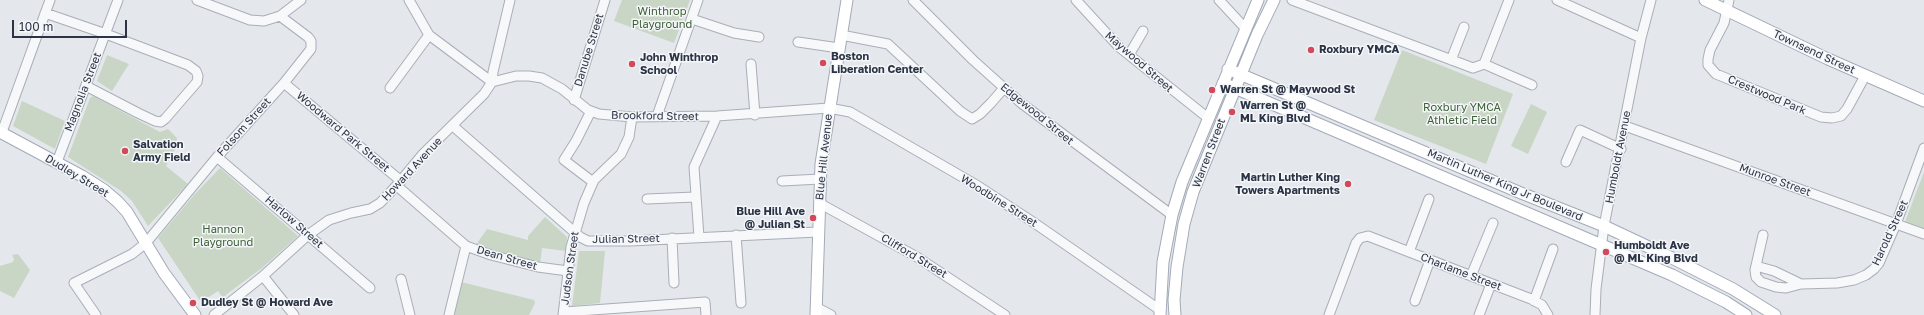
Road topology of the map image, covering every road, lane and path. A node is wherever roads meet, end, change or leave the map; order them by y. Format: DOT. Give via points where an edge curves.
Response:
graph roads {
  1 [pos="50,0"];
  2 [pos="118,0"];
  3 [pos="197,0"];
  4 [pos="301,0"];
  5 [pos="409,0"];
  6 [pos="510,0"];
  7 [pos="605,0"];
  8 [pos="698,0"];
  9 [pos="847,0"];
  10 [pos="913,0"];
  11 [pos="1076,0"];
  12 [pos="1219,0"];
  13 [pos="1258,0"];
  14 [pos="1274,0"];
  15 [pos="1292,0"];
  16 [pos="1509,0"];
  17 [pos="1557,0"];
  18 [pos="1651,0"];
  19 [pos="1705,0"];
  20 [pos="1729,0"];
  21 [pos="1728,12"];
  22 [pos="45,13"];
  23 [pos="280,16"];
  24 [pos="692,19"];
  25 [pos="1464,27"];
  26 [pos="1245,28"];
  27 [pos="1142,31"];
  28 [pos="106,34"];
  29 [pos="429,35"];
  30 [pos="841,35"];
  31 [pos="759,37"];
  32 [pos="1641,38"];
  33 [pos="798,42"];
  34 [pos="839,48"];
  35 [pos="1129,55"];
  36 [pos="1451,60"];
  37 [pos="751,64"];
  38 [pos="1484,64"];
  39 [pos="1228,69"];
  40 [pos="1241,74"];
  41 [pos="1865,76"];
  42 [pos="492,82"];
  43 [pos="284,83"];
  44 [pos="1223,83"];
  45 [pos="1532,85"];
  46 [pos="86,86"];
  47 [pos="390,88"];
  48 [pos="1004,88"];
  49 [pos="1235,88"];
  50 [pos="574,100"];
  51 [pos="1924,101"];
  52 [pos="829,108"];
  53 [pos="591,111"];
  54 [pos="755,115"];
  55 [pos="657,116"];
  56 [pos="717,116"];
  57 [pos="632,117"];
  58 [pos="1208,118"];
  59 [pos="453,126"];
  60 [pos="1625,126"];
  61 [pos="1,132"];
  62 [pos="1924,148"];
  63 [pos="1621,149"];
  64 [pos="216,157"];
  65 [pos="57,162"];
  66 [pos="1566,162"];
  67 [pos="820,179"];
  68 [pos="782,181"];
  69 [pos="593,182"];
  70 [pos="399,183"];
  71 [pos="695,197"];
  72 [pos="647,198"];
  73 [pos="1429,200"];
  74 [pos="819,203"];
  75 [pos="1172,215"];
  76 [pos="1492,223"];
  77 [pos="1896,224"];
  78 [pos="1604,226"];
  79 [pos="575,231"];
  80 [pos="818,232"];
  81 [pos="1924,234"];
  82 [pos="308,235"];
  83 [pos="736,235"];
  84 [pos="1763,235"];
  85 [pos="699,237"];
  86 [pos="672,238"];
  87 [pos="146,243"];
  88 [pos="1601,244"];
  89 [pos="466,246"];
  90 [pos="1553,249"];
  91 [pos="1409,252"];
  92 [pos="1430,260"];
  93 [pos="1756,266"];
  94 [pos="568,271"];
  95 [pos="263,276"];
  96 [pos="1471,276"];
  97 [pos="401,279"];
  98 [pos="674,283"];
  99 [pos="1491,284"];
  100 [pos="1801,284"];
  101 [pos="370,288"];
  102 [pos="1415,301"];
  103 [pos="1534,301"];
  104 [pos="741,304"];
  105 [pos="816,311"];
  106 [pos="1160,313"];
  107 [pos="564,314"];
  108 [pos="96,315"];
  109 [pos="195,315"];
  110 [pos="214,315"];
  111 [pos="294,315"];
  112 [pos="410,315"];
  113 [pos="449,315"];
  114 [pos="706,315"];
  115 [pos="831,315"];
  116 [pos="1005,315"];
  117 [pos="1175,315"];
  118 [pos="1329,315"];
  119 [pos="1479,315"];
  120 [pos="1548,315"];
  121 [pos="1595,315"];
  122 [pos="1746,315"];
  123 [pos="1775,315"];
  1 -- 22 [label="street"];
  2 -- 28 [label="street, Magnolia Street"];
  3 -- 23 [label="street" via="250,20 264,21"];
  4 -- 23 [label="street"];
  5 -- 29 [label="street"];
  6 -- 42 [label="street, Howard Avenue"];
  7 -- 50 [label="street, Danube Street"];
  8 -- 24 [label="street"];
  9 -- 30 [label="main road, Blue Hill Avenue"];
  10 -- 48 [label="street, Edgewood Street"];
  11 -- 35 [label="street, Maywood Street"];
  12 -- 26 [label="street"];
  13 -- 26 [label="main road, Warren Street"];
  14 -- 40 [label="main road, Warren Street"];
  15 -- 36 [label="street"];
  16 -- 38 [label="street"];
  17 -- 32 [label="street"];
  18 -- 32 [label="street, Humboldt Avenue"];
  19 -- 21 [label="main road, Townsend Street"];
  20 -- 21 [label="street"];
  21 -- 41 [label="main road, Townsend Street"];
  21 -- 41 [label="street, Crestwood Park" via="1708,59 1708,65 1716,74 1821,117 1832,118 1841,116 1847,110"];
  22 -- 28 [label="street"];
  22 -- 61 [label="street"];
  23 -- 43 [label="street, Folsom Street" via="308,38 312,45"];
  24 -- 31 [label="street"];
  24 -- 55 [label="street"];
  25 -- 36 [label="street"];
  26 -- 39 [label="main road, Warren Street"];
  27 -- 35 [label="street"];
  28 -- 46 [label="street, Magnolia Street"];
  28 -- 46 [label="street" via="188,66 196,71 198,82 161,122"];
  29 -- 42 [label="street"];
  29 -- 47 [label="street"];
  30 -- 34 [label="main road, Blue Hill Avenue"];
  30 -- 48 [label="street" via="888,44 960,111 972,119"];
  32 -- 60 [label="street, Humboldt Avenue"];
  33 -- 34 [label="street"];
  34 -- 52 [label="main road, Blue Hill Avenue"];
  35 -- 58 [label="street, Maywood Street"];
  36 -- 38 [label="street" via="1473,68"];
  37 -- 54 [label="street"];
  38 -- 45 [label="street"];
  39 -- 40 [label="main road, Martin Luther King Jr Boulevard"];
  39 -- 44 [label="main road, Warren Street"];
  40 -- 49 [label="main road, Warren Street"];
  40 -- 78 [label="main road, Martin Luther King Jr Boulevard"];
  41 -- 51 [label="main road, Townsend Street"];
  42 -- 50 [label="street, Brookford Street" via="516,76 542,78 552,82"];
  42 -- 59 [label="street, Howard Avenue"];
  43 -- 64 [label="street, Folsom Street"];
  43 -- 70 [label="street, Woodward Park Street"];
  44 -- 49 [label="main road, Martin Luther King Jr Boulevard"];
  44 -- 58 [label="main road, Warren Street"];
  46 -- 65 [label="street, Magnolia Street"];
  48 -- 75 [label="street, Edgewood Street"];
  49 -- 88 [label="main road, Martin Luther King Jr Boulevard"];
  49 -- 117 [label="main road, Warren Street" via="1193,192 1186,216 1176,268"];
  50 -- 53 [label="street, Brookford Street"];
  52 -- 54 [label="street, Brookford Street"];
  52 -- 67 [label="main road, Blue Hill Avenue"];
  52 -- 106 [label="street, Woodbine Street" via="850,112 978,186"];
  53 -- 57 [label="street, Brookford Street"];
  53 -- 69 [label="street" via="564,160"];
  54 -- 56 [label="street, Brookford Street"];
  55 -- 56 [label="street, Brookford Street"];
  55 -- 57 [label="street, Brookford Street"];
  56 -- 71 [label="street" via="694,167"];
  57 -- 69 [label="street, Judson Street" via="629,137 621,154"];
  58 -- 75 [label="main road, Warren Street" via="1182,182"];
  59 -- 70 [label="street, Howard Avenue" via="422,155"];
  59 -- 79 [label="street, Julian Street"];
  60 -- 63 [label="street, Humboldt Avenue"];
  60 -- 77 [label="street, Munroe Street"];
  61 -- 65 [label="main road, Dudley Street"];
  62 -- 77 [label="street, Harold Street"];
  63 -- 66 [label="street" via="1580,130"];
  63 -- 78 [label="street, Humboldt Avenue"];
  64 -- 82 [label="street, Harlow Street"];
  64 -- 87 [label="street, Folsom Street"];
  65 -- 87 [label="main road, Dudley Street" via="104,190 118,202"];
  67 -- 68 [label="street"];
  67 -- 74 [label="main road, Blue Hill Avenue"];
  69 -- 79 [label="street, Judson Street"];
  70 -- 82 [label="street, Howard Avenue" via="380,203 370,209 329,220"];
  70 -- 89 [label="street, Dean Street"];
  71 -- 72 [label="street"];
  71 -- 85 [label="street"];
  73 -- 91 [label="street"];
  74 -- 80 [label="main road, Blue Hill Avenue"];
  74 -- 116 [label="street, Clifford Street" via="917,257"];
  75 -- 106 [label="main road, Warren Street" via="1161,278"];
  76 -- 96 [label="street"];
  77 -- 81 [label="street, Munroe Street"];
  77 -- 100 [label="street, Harold Street" via="1879,263 1866,275 1837,283"];
  78 -- 88 [label="street, Humboldt Avenue"];
  78 -- 123 [label="main road, Martin Luther King Jr Boulevard" via="1733,289"];
  79 -- 86 [label="street, Julian Street" via="580,237 601,242"];
  79 -- 94 [label="street, Judson Street"];
  80 -- 83 [label="street, Julian Street"];
  80 -- 105 [label="main road, Blue Hill Avenue"];
  82 -- 95 [label="street, Howard Avenue"];
  82 -- 101 [label="street, Harlow Street"];
  83 -- 85 [label="street, Julian Street"];
  83 -- 104 [label="street"];
  84 -- 93 [label="street"];
  85 -- 86 [label="street, Julian Street"];
  86 -- 98 [label="street"];
  87 -- 108 [label="street, Folsom Street" via="125,258 74,283"];
  87 -- 109 [label="main road, Dudley Street"];
  88 -- 121 [label="street, Humboldt Avenue"];
  88 -- 122 [label="main road, Martin Luther King Jr Boulevard" via="1672,275"];
  89 -- 94 [label="street, Dean Street" via="538,267"];
  89 -- 113 [label="street"];
  90 -- 103 [label="street"];
  91 -- 92 [label="street, Charlame Street"];
  91 -- 118 [label="street, Charlame Street" via="1368,236 1360,238"];
  92 -- 96 [label="street, Charlame Street"];
  92 -- 102 [label="street"];
  93 -- 100 [label="street, Harold Street" via="1774,271"];
  93 -- 100 [label="street, Harold Street" via="1756,277 1761,282 1786,288"];
  94 -- 107 [label="street, Judson Street"];
  95 -- 110 [label="street, Howard Avenue"];
  95 -- 111 [label="street"];
  96 -- 99 [label="street, Charlame Street"];
  97 -- 112 [label="street"];
  99 -- 103 [label="street, Charlame Street"];
  99 -- 119 [label="street"];
  103 -- 120 [label="street, Charlame Street" via="1542,305"];
  105 -- 115 [label="street"];
  107 -- 114 [label="street" via="705,302"];
}
